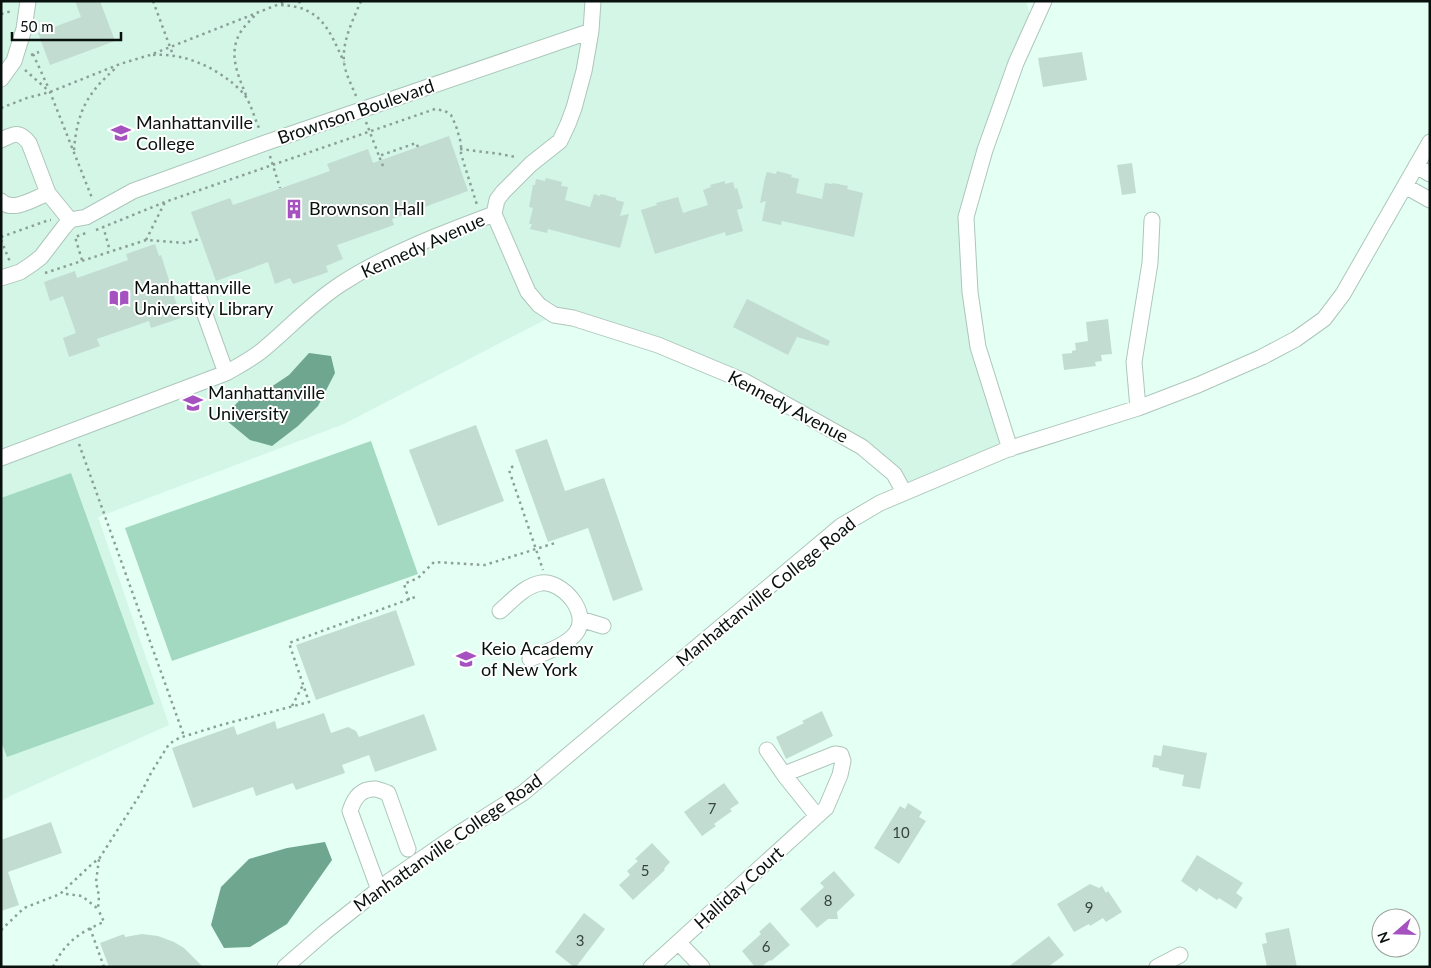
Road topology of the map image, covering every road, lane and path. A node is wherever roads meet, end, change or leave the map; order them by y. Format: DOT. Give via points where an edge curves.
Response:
graph roads {
  1 [pos="28,1"];
  2 [pos="153,1"];
  3 [pos="287,1"];
  4 [pos="299,1"];
  5 [pos="361,1"];
  6 [pos="593,1"];
  7 [pos="1044,1"];
  8 [pos="278,5"];
  9 [pos="302,9"];
  10 [pos="257,13"];
  11 [pos="591,31"];
  12 [pos="169,46"];
  13 [pos="33,54"];
  14 [pos="150,55"];
  15 [pos="172,55"];
  16 [pos="14,61"];
  17 [pos="120,64"];
  18 [pos="344,64"];
  19 [pos="1,79"];
  20 [pos="50,92"];
  21 [pos="246,97"];
  22 [pos="1,108"];
  23 [pos="361,110"];
  24 [pos="369,131"];
  25 [pos="1,140"];
  26 [pos="1430,142"];
  27 [pos="265,143"];
  28 [pos="418,147"];
  29 [pos="460,149"];
  30 [pos="74,152"];
  31 [pos="379,156"];
  32 [pos="531,164"];
  33 [pos="272,165"];
  34 [pos="383,166"];
  35 [pos="1416,166"];
  36 [pos="1430,174"];
  37 [pos="1405,186"];
  38 [pos="280,188"];
  39 [pos="48,193"];
  40 [pos="1430,200"];
  41 [pos="1,201"];
  42 [pos="165,202"];
  43 [pos="97,212"];
  44 [pos="488,217"];
  45 [pos="1152,220"];
  46 [pos="67,224"];
  47 [pos="103,227"];
  48 [pos="75,237"];
  49 [pos="1,239"];
  50 [pos="200,239"];
  51 [pos="146,240"];
  52 [pos="110,251"];
  53 [pos="82,260"];
  54 [pos="20,272"];
  55 [pos="1,278"];
  56 [pos="199,298"];
  57 [pos="226,372"];
  58 [pos="1138,408"];
  59 [pos="74,430"];
  60 [pos="1010,449"];
  61 [pos="1,458"];
  62 [pos="513,466"];
  63 [pos="904,492"];
  64 [pos="555,543"];
  65 [pos="536,549"];
  66 [pos="547,583"];
  67 [pos="418,596"];
  68 [pos="409,600"];
  69 [pos="500,611"];
  70 [pos="580,619"];
  71 [pos="603,626"];
  72 [pos="530,659"];
  73 [pos="303,685"];
  74 [pos="291,707"];
  75 [pos="184,736"];
  76 [pos="766,750"];
  77 [pos="785,776"];
  78 [pos="822,812"];
  79 [pos="408,849"];
  80 [pos="99,859"];
  81 [pos="379,890"];
  82 [pos="66,894"];
  83 [pos="98,908"];
  84 [pos="90,928"];
  85 [pos="1,930"];
  86 [pos="679,943"];
  87 [pos="1180,955"];
  88 [pos="54,967"];
  89 [pos="104,967"];
  90 [pos="285,967"];
  91 [pos="651,967"];
  92 [pos="702,967"];
  93 [pos="1157,967"];
  1 -- 16 [label="street"];
  2 -- 12 [label="path"];
  3 -- 8 [label="path"];
  4 -- 9 [label="path"];
  5 -- 18 [label="path" via="349,31"];
  6 -- 11 [label="street"];
  7 -- 60 [label="street" via="1016,63 984,150 966,217 970,292 978,347"];
  8 -- 9 [label="path"];
  8 -- 10 [label="path"];
  9 -- 18 [label="path" via="325,24"];
  10 -- 12 [label="path"];
  10 -- 21 [label="path" via="237,39 234,58"];
  11 -- 23 [label="street, Brownson Boulevard"];
  11 -- 32 [label="street" via="584,71 568,124 560,141"];
  12 -- 14 [label="path"];
  12 -- 15 [label="path"];
  13 -- 20 [label="path"];
  14 -- 15 [label="path"];
  14 -- 17 [label="path"];
  15 -- 21 [label="path" via="208,66"];
  16 -- 19 [label="street"];
  16 -- 20 [label="path"];
  17 -- 20 [label="path"];
  17 -- 30 [label="path" via="95,88 84,106"];
  18 -- 23 [label="path"];
  20 -- 22 [label="path"];
  20 -- 30 [label="path"];
  21 -- 27 [label="path"];
  23 -- 24 [label="path"];
  23 -- 27 [label="street, Brownson Boulevard"];
  24 -- 29 [label="path" via="435,109 451,115"];
  24 -- 31 [label="path"];
  24 -- 33 [label="path"];
  25 -- 39 [label="street" via="15,134 25,138"];
  26 -- 35 [label="street, Manhattanville College Road"];
  27 -- 33 [label="path"];
  27 -- 43 [label="street, Brownson Boulevard" via="133,191"];
  28 -- 31 [label="path" via="416,143"];
  29 -- 32 [label="path" via="500,154"];
  29 -- 44 [label="path"];
  30 -- 43 [label="path"];
  31 -- 34 [label="path"];
  32 -- 44 [label="street" via="503,192"];
  33 -- 38 [label="path"];
  33 -- 42 [label="path"];
  35 -- 36 [label="street"];
  35 -- 37 [label="street, Manhattanville College Road"];
  37 -- 40 [label="street"];
  37 -- 58 [label="street, Manhattanville College Road" via="1343,294 1324,318 1296,339 1262,357"];
  39 -- 41 [label="street" via="17,206"];
  39 -- 46 [label="street"];
  42 -- 47 [label="path"];
  42 -- 51 [label="path"];
  43 -- 46 [label="street, Brownson Boulevard"];
  43 -- 47 [label="path"];
  44 -- 57 [label="street, Kennedy Avenue" via="457,227 388,258 341,284 264,350"];
  44 -- 63 [label="street, Kennedy Avenue" via="528,292 554,315 658,345 744,381 862,447 894,474"];
  45 -- 58 [label="street" via="1150,263 1134,362"];
  46 -- 48 [label="path"];
  46 -- 49 [label="path" via="49,220"];
  46 -- 54 [label="street" via="41,256"];
  47 -- 48 [label="path"];
  47 -- 52 [label="path"];
  48 -- 53 [label="path"];
  49 -- 54 [label="path" via="12,265"];
  50 -- 51 [label="path" via="185,243"];
  51 -- 52 [label="path"];
  52 -- 53 [label="path"];
  53 -- 54 [label="path" via="28,279"];
  54 -- 55 [label="street"];
  56 -- 57 [label="street"];
  57 -- 59 [label="street, Kennedy Avenue"];
  58 -- 60 [label="street, Manhattanville College Road"];
  59 -- 61 [label="street, Kennedy Avenue"];
  59 -- 75 [label="path"];
  60 -- 63 [label="street, Manhattanville College Road"];
  62 -- 65 [label="path" via="510,470"];
  63 -- 81 [label="street, Manhattanville College Road" via="841,526 523,793"];
  64 -- 65 [label="path"];
  65 -- 66 [label="path"];
  65 -- 68 [label="path" via="485,565 434,562 418,578 404,584"];
  66 -- 69 [label="street" via="530,586"];
  66 -- 70 [label="street" via="563,590 578,608"];
  67 -- 68 [label="path"];
  68 -- 73 [label="path" via="288,644"];
  70 -- 71 [label="street"];
  70 -- 72 [label="street" via="577,631 567,641"];
  73 -- 74 [label="path"];
  73 -- 74 [label="path" via="309,702"];
  74 -- 75 [label="path"];
  75 -- 80 [label="path" via="168,744"];
  76 -- 77 [label="street"];
  77 -- 78 [label="street"];
  77 -- 78 [label="street" via="835,754 841,755 840,775"];
  78 -- 86 [label="street, Halliday Court"];
  79 -- 81 [label="street" via="388,793 376,789 361,792 350,811"];
  80 -- 83 [label="path" via="96,882"];
  80 -- 85 [label="path" via="60,894 24,908"];
  81 -- 90 [label="street, Manhattanville College Road"];
  82 -- 83 [label="path" via="82,896"];
  83 -- 84 [label="path" via="104,922"];
  84 -- 88 [label="path" via="69,943"];
  84 -- 89 [label="path"];
  86 -- 91 [label="street, Halliday Court"];
  86 -- 92 [label="street"];
  87 -- 93 [label="street"];
}
